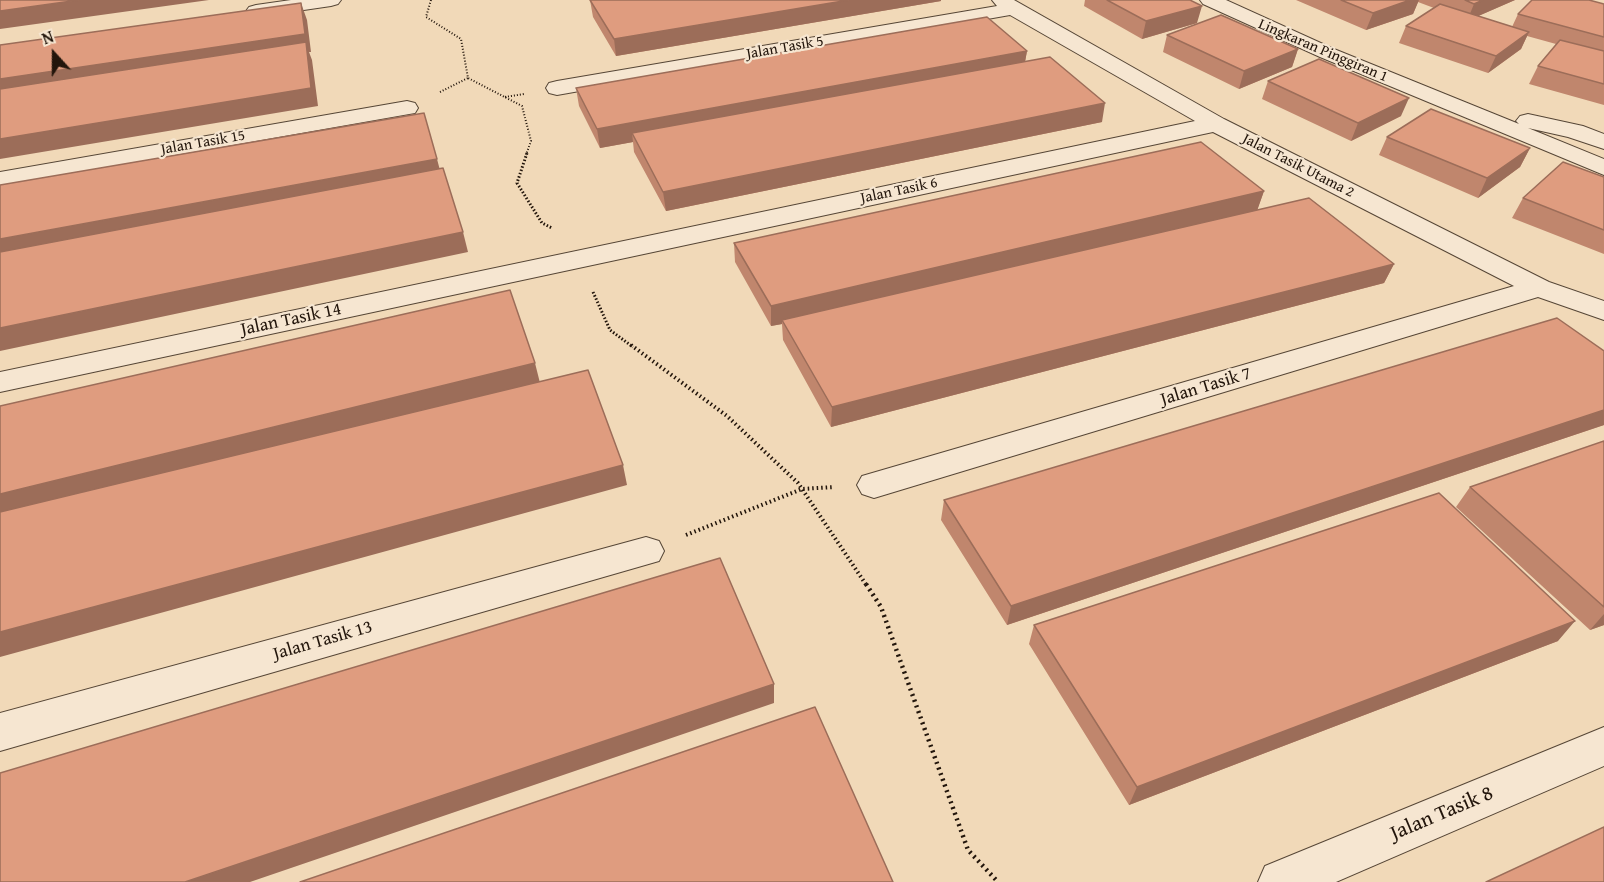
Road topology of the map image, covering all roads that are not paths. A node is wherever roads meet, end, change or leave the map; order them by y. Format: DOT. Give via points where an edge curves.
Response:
graph roads {
  1 [pos="331,0"];
  2 [pos="1210,0"];
  3 [pos="1007,4"];
  4 [pos="237,13"];
  5 [pos="557,88"];
  6 [pos="1438,100"];
  7 [pos="407,108"];
  8 [pos="1216,124"];
  9 [pos="1604,142"];
  10 [pos="1604,168"];
  11 [pos="0,179"];
  12 [pos="586,271"];
  13 [pos="1539,288"];
  14 [pos="1604,311"];
  15 [pos="0,382"];
  16 [pos="874,485"];
  17 [pos="646,551"];
  18 [pos="0,732"];
  19 [pos="1604,746"];
  20 [pos="1281,882"];
  1 -- 4 [label="street"];
  2 -- 6 [label="street, Lingkaran Pinggiran 1"];
  3 -- 5 [label="street, Jalan Tasik 5"];
  3 -- 8 [label="street, Jalan Tasik Utama 2"];
  6 -- 9 [label="street, Lingkaran Pinggiran 1" via="1575,131"];
  6 -- 10 [label="street, Lingkaran Pinggiran 1"];
  7 -- 11 [label="street, Jalan Tasik 15"];
  8 -- 12 [label="street, Jalan Tasik 6"];
  8 -- 13 [label="street, Jalan Tasik Utama 2"];
  12 -- 15 [label="street, Jalan Tasik 14"];
  13 -- 14 [label="street, Jalan Tasik Utama 2"];
  13 -- 16 [label="street, Jalan Tasik 7"];
  17 -- 18 [label="street, Jalan Tasik 13"];
  19 -- 20 [label="street, Jalan Tasik 8"];
}
